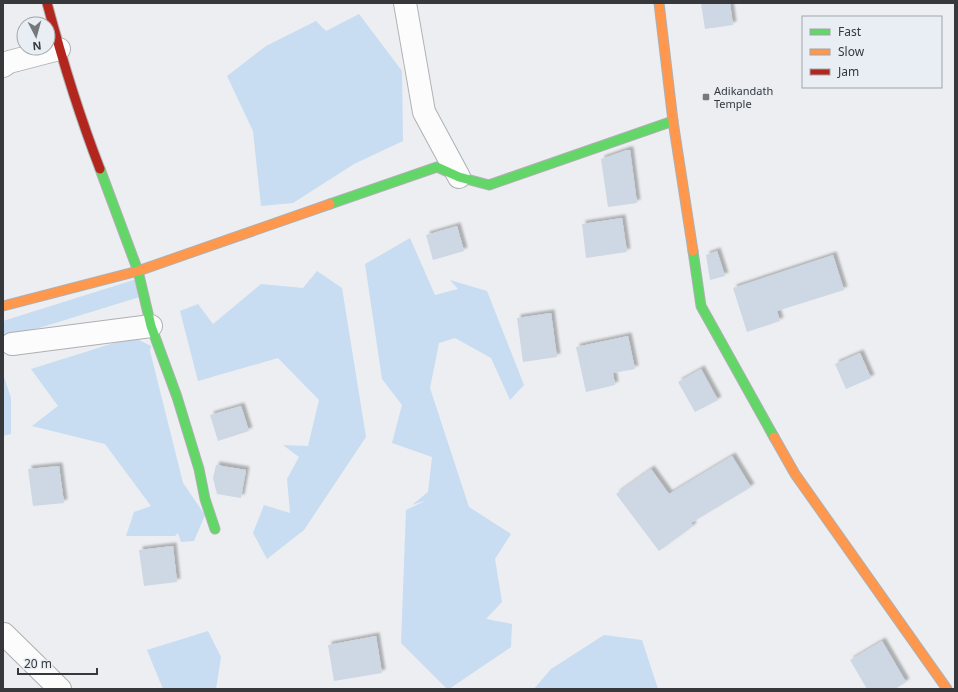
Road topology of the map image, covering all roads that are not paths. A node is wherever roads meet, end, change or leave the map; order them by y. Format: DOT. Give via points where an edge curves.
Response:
graph roads {
  1 [pos="47,3"];
  2 [pos="405,3"];
  3 [pos="658,3"];
  4 [pos="59,49"];
  5 [pos="3,66"];
  6 [pos="673,121"];
  7 [pos="459,177"];
  8 [pos="138,271"];
  9 [pos="3,306"];
  10 [pos="151,326"];
  11 [pos="12,344"];
  12 [pos="215,529"];
  13 [pos="4,634"];
  14 [pos="60,689"];
  15 [pos="947,689"];
  1 -- 4 [label="street"];
  2 -- 7 [label="street" via="424,112"];
  3 -- 6 [label="street"];
  4 -- 5 [label="street"];
  4 -- 8 [label="street" via="84,128"];
  6 -- 7 [label="street" via="489,185"];
  6 -- 15 [label="street" via="701,306 795,474"];
  7 -- 8 [label="street" via="437,167"];
  8 -- 9 [label="street"];
  8 -- 10 [label="street"];
  10 -- 11 [label="street"];
  10 -- 12 [label="street" via="177,397"];
  13 -- 14 [label="street"];
}
